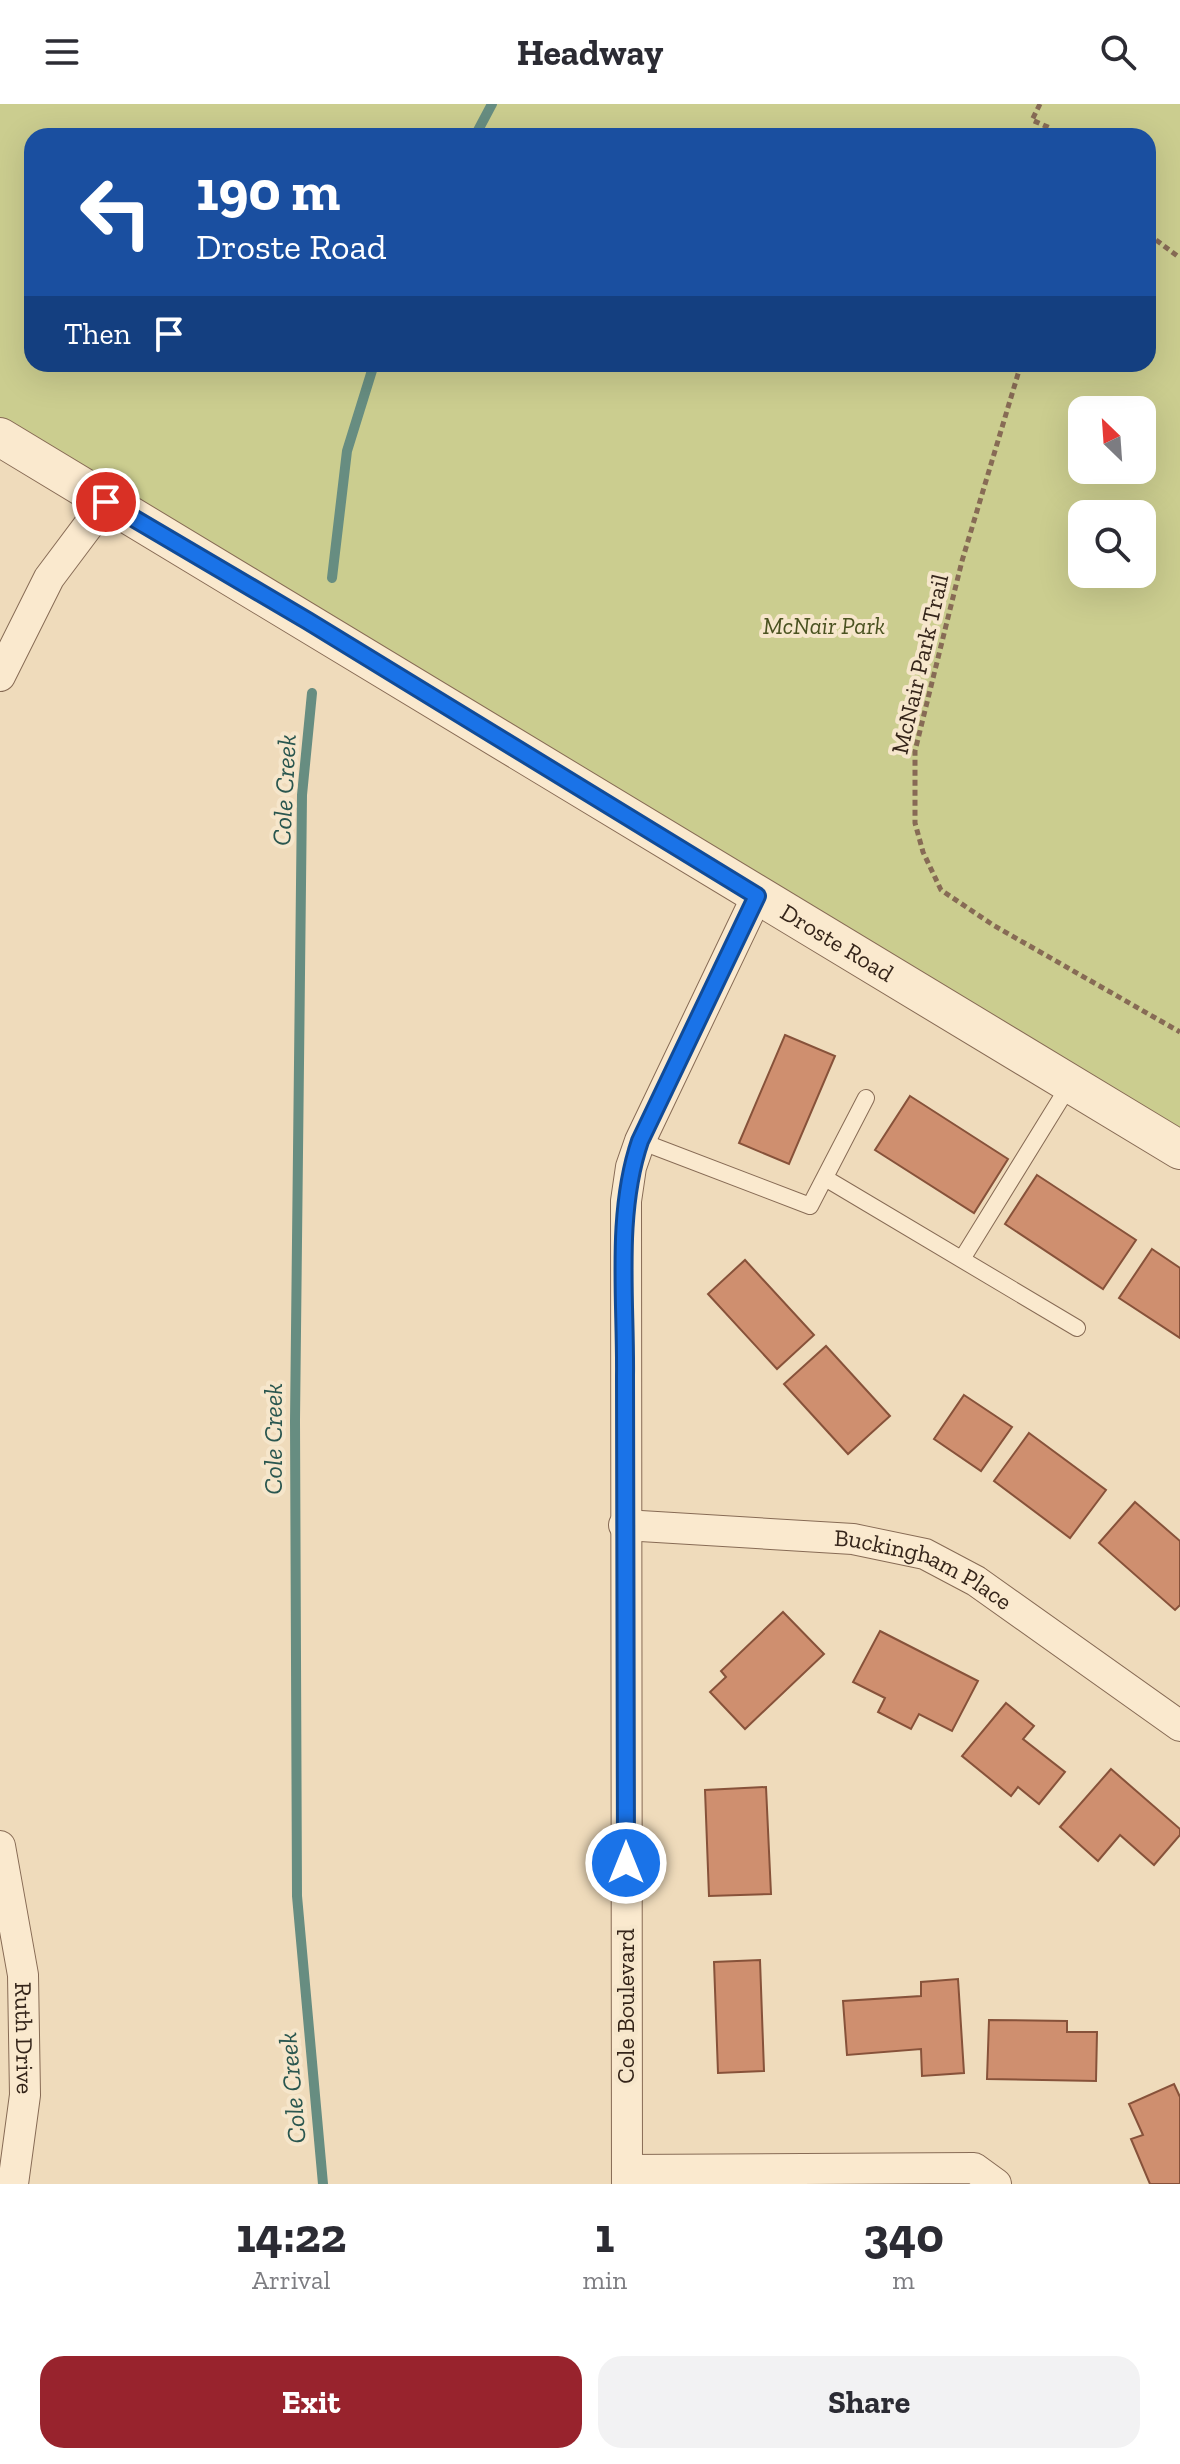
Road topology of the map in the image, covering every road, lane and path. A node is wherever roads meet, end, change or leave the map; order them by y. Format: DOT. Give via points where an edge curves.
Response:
graph roads {
  1 [pos="1040,104"];
  2 [pos="1050,128"];
  3 [pos="1156,240"];
  4 [pos="1180,258"];
  5 [pos="1019,372"];
  6 [pos="0,437"];
  7 [pos="106,502"];
  8 [pos="0,676"];
  9 [pos="757,896"];
  10 [pos="1180,1032"];
  11 [pos="1070,1084"];
  12 [pos="866,1098"];
  13 [pos="640,1141"];
  14 [pos="1180,1150"];
  15 [pos="825,1178"];
  16 [pos="962,1259"];
  17 [pos="1077,1328"];
  18 [pos="624,1525"];
  19 [pos="1180,1726"];
  20 [pos="0,1846"];
  21 [pos="627,2177"];
  22 [pos="13,2184"];
  23 [pos="996,2184"];
  1 -- 2 [label="path" via="1032,120"];
  3 -- 4 [label="path"];
  5 -- 10 [label="path, McNair Park Trail" via="962,561 915,751 915,823 941,890"];
  6 -- 7 [label="street, Droste Road"];
  7 -- 8 [label="street" via="49,578"];
  7 -- 9 [label="street, Droste Road"];
  9 -- 11 [label="street, Droste Road"];
  9 -- 13 [label="street, Cole Boulevard"];
  11 -- 14 [label="street, Droste Road"];
  11 -- 16 [label="lane"];
  12 -- 15 [label="lane"];
  13 -- 15 [label="lane" via="810,1206"];
  13 -- 18 [label="street, Cole Boulevard" via="626,1201"];
  15 -- 16 [label="lane"];
  16 -- 17 [label="lane"];
  18 -- 19 [label="street, Buckingham Place" via="853,1539 925,1554 976,1581"];
  18 -- 21 [label="street, Cole Boulevard"];
  20 -- 22 [label="street, Ruth Drive" via="23,1975 25,2095"];
  21 -- 23 [label="street" via="974,2168"];
}
